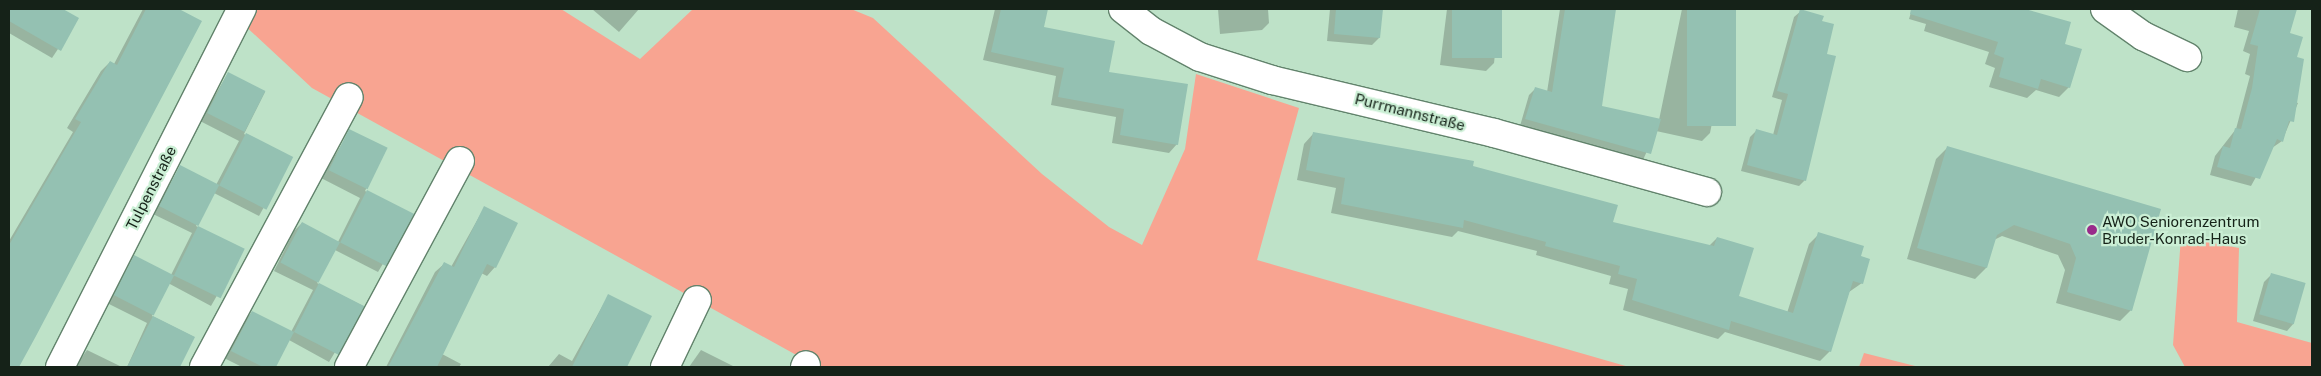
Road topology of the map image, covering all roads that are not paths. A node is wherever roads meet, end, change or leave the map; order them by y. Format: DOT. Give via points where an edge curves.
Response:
graph roads {
  1 [pos="242,9"];
  2 [pos="1124,9"];
  3 [pos="2105,9"];
  4 [pos="2188,57"];
  5 [pos="349,97"];
  6 [pos="460,161"];
  7 [pos="1707,192"];
  8 [pos="697,300"];
  9 [pos="60,367"];
  10 [pos="204,367"];
  11 [pos="349,367"];
  12 [pos="665,367"];
  1 -- 9 [label="street, Tulpenstraße"];
  2 -- 7 [label="street, Purrmannstraße" via="1151,31 1200,57 1272,80 1494,133"];
  3 -- 4 [label="street" via="2143,36"];
  5 -- 10 [label="street"];
  6 -- 11 [label="street"];
  8 -- 12 [label="street"];
}
